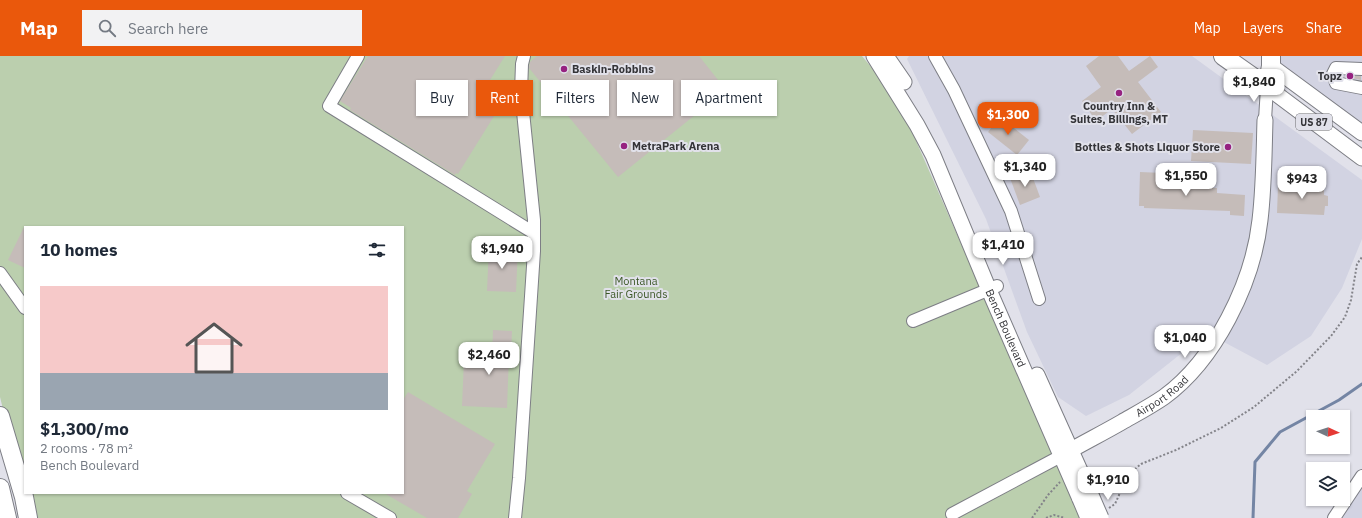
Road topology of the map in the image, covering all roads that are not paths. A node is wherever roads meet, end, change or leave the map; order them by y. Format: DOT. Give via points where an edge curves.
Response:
graph roads {
  1 [pos="358,56"];
  2 [pos="524,56"];
  3 [pos="874,56"];
  4 [pos="886,56"];
  5 [pos="935,56"];
  6 [pos="1223,56"];
  7 [pos="1266,59"];
  8 [pos="1362,69"];
  9 [pos="1267,86"];
  10 [pos="1362,88"];
  11 [pos="1265,120"];
  12 [pos="1362,133"];
  13 [pos="1362,158"];
  14 [pos="534,233"];
  15 [pos="0,273"];
  16 [pos="993,288"];
  17 [pos="1038,299"];
  18 [pos="24,307"];
  19 [pos="913,321"];
  20 [pos="0,416"];
  21 [pos="1066,453"];
  22 [pos="1362,476"];
  23 [pos="0,488"];
  24 [pos="349,494"];
  25 [pos="1086,497"];
  26 [pos="1104,513"];
  27 [pos="952,514"];
  28 [pos="7,518"];
  29 [pos="28,518"];
  30 [pos="390,518"];
  31 [pos="514,518"];
  32 [pos="1088,518"];
  33 [pos="1334,518"];
  1 -- 14 [label="street" via="329,106"];
  2 -- 14 [label="street" via="521,92"];
  3 -- 16 [label="main road, Bench Boulevard" via="933,155"];
  4 -- 16 [label="main road" via="914,100 941,152"];
  5 -- 17 [label="street" via="1011,211"];
  6 -- 9 [label="highway, US 87"];
  7 -- 9 [label="highway, Airport Road"];
  7 -- 12 [label="main road, US 87"];
  8 -- 10 [label="street" via="1336,68 1333,74 1336,83"];
  9 -- 11 [label="street, Airport Road"];
  9 -- 13 [label="main road, US 87"];
  11 -- 21 [label="main road, Airport Road" via="1261,214 1251,264 1235,306 1208,352 1193,371 1164,397"];
  14 -- 31 [label="street" via="519,478"];
  15 -- 18 [label="street"];
  16 -- 19 [label="street"];
  16 -- 21 [label="main road"];
  20 -- 29 [label="highway"];
  21 -- 25 [label="main road" via="1083,481"];
  21 -- 25 [label="main road" via="1072,480"];
  21 -- 27 [label="street, Airport Road"];
  22 -- 33 [label="street"];
  23 -- 28 [label="highway"];
  24 -- 30 [label="street"];
  25 -- 26 [label="main road, bridge"];
  25 -- 32 [label="main road, bridge"];
}
